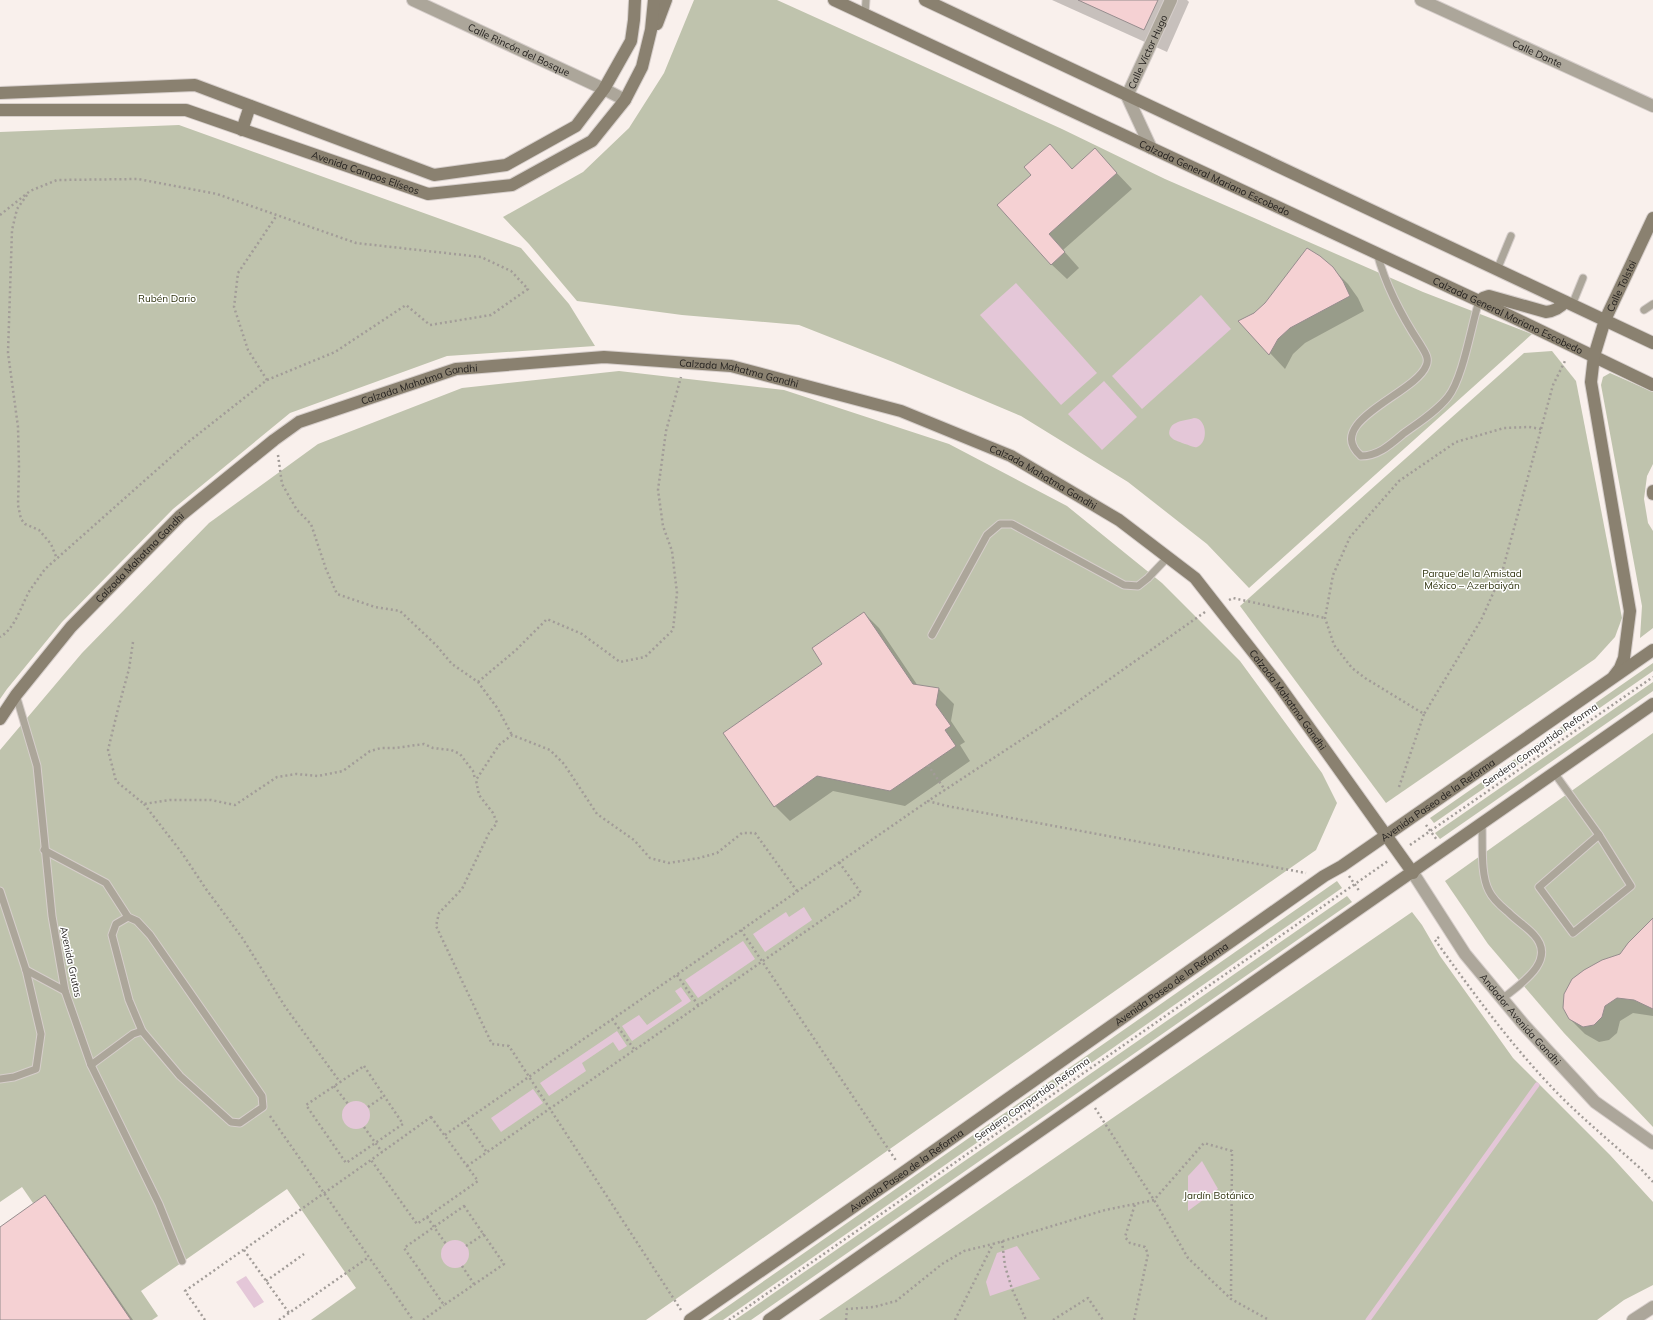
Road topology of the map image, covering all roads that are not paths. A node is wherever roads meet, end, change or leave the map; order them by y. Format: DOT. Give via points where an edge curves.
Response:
graph roads {
  1 [pos="413,0"];
  2 [pos="635,0"];
  3 [pos="654,0"];
  4 [pos="666,0"];
  5 [pos="834,0"];
  6 [pos="866,0"];
  7 [pos="925,0"];
  8 [pos="1171,0"];
  9 [pos="1421,0"];
  10 [pos="865,14"];
  11 [pos="642,67"];
  12 [pos="604,89"];
  13 [pos="0,93"];
  14 [pos="1127,96"];
  15 [pos="625,100"];
  16 [pos="250,106"];
  17 [pos="1653,106"];
  18 [pos="0,110"];
  19 [pos="242,130"];
  20 [pos="1151,148"];
  21 [pos="434,175"];
  22 [pos="428,194"];
  23 [pos="1653,218"];
  24 [pos="1511,236"];
  25 [pos="1377,253"];
  26 [pos="1497,270"];
  27 [pos="1583,278"];
  28 [pos="1479,301"];
  29 [pos="1569,303"];
  30 [pos="1653,304"];
  31 [pos="1644,310"];
  32 [pos="1605,320"];
  33 [pos="1653,343"];
  34 [pos="1594,356"];
  35 [pos="1653,385"];
  36 [pos="1653,491"];
  37 [pos="1653,494"];
  38 [pos="1168,557"];
  39 [pos="932,635"];
  40 [pos="1653,650"];
  41 [pos="1611,680"];
  42 [pos="16,695"];
  43 [pos="1653,704"];
  44 [pos="0,719"];
  45 [pos="1555,774"];
  46 [pos="1482,825"];
  47 [pos="1386,835"];
  48 [pos="1598,835"];
  49 [pos="44,850"];
  50 [pos="1413,873"];
  51 [pos="0,891"];
  52 [pos="128,917"];
  53 [pos="26,970"];
  54 [pos="65,991"];
  55 [pos="1502,999"];
  56 [pos="142,1031"];
  57 [pos="90,1065"];
  58 [pos="0,1079"];
  59 [pos="1653,1143"];
  60 [pos="182,1261"];
  61 [pos="1653,1307"];
  62 [pos="687,1317"];
  63 [pos="769,1320"];
  64 [pos="1634,1320"];
  1 -- 12 [label="street, Calle Rincón del Bosque"];
  2 -- 12 [label="main road, Avenida Campos Elíseos" via="630,41"];
  3 -- 11 [label="main road, Avenida Campos Elíseos" via="651,30"];
  4 -- 11 [label="main road"];
  5 -- 10 [label="main road, Calzada General Mariano Escobedo"];
  6 -- 10 [label="lane"];
  7 -- 14 [label="main road"];
  8 -- 14 [label="street, Calle Víctor Hugo"];
  9 -- 17 [label="street, Calle Dante"];
  10 -- 20 [label="main road, Calzada General Mariano Escobedo"];
  11 -- 15 [label="main road, Avenida Campos Elíseos"];
  12 -- 15 [label="street, Calle Rincón del Bosque"];
  12 -- 21 [label="main road, Avenida Campos Elíseos" via="576,126 506,165"];
  13 -- 16 [label="main road, Avenida Campos Elíseos" via="195,85"];
  14 -- 20 [label="street, Calle Víctor Hugo"];
  14 -- 26 [label="main road"];
  15 -- 22 [label="main road, Avenida Campos Elíseos" via="592,141 512,186"];
  16 -- 19 [label="main road"];
  16 -- 21 [label="main road, Avenida Campos Elíseos"];
  18 -- 19 [label="main road, Avenida Campos Elíseos" via="186,110"];
  19 -- 22 [label="main road, Avenida Campos Elíseos"];
  20 -- 25 [label="main road, Calzada General Mariano Escobedo"];
  21 -- 22 [label="main road"];
  23 -- 32 [label="main road, Calle Tolstoi"];
  24 -- 26 [label="lane"];
  25 -- 28 [label="main road, Calzada General Mariano Escobedo"];
  25 -- 28 [label="lane" via="1388,288 1426,354 1427,365 1421,376 1363,418 1353,429 1350,439 1353,449 1361,456 1371,456 1384,449 1448,397 1456,381"];
  26 -- 29 [label="main road"];
  27 -- 29 [label="lane"];
  28 -- 29 [label="main road" via="1489,296 1546,312"];
  28 -- 34 [label="main road, Calzada General Mariano Escobedo"];
  29 -- 32 [label="main road"];
  30 -- 31 [label="lane"];
  32 -- 33 [label="main road"];
  32 -- 34 [label="main road, Calle Tolstoi"];
  34 -- 35 [label="main road, Calzada General Mariano Escobedo"];
  34 -- 41 [label="main road, Calle Tolstoi" via="1591,382 1630,611 1624,658"];
  36 -- 37 [label="main road"];
  38 -- 39 [label="lane" via="1138,586 1124,585 1012,524 1000,524 987,535"];
  38 -- 42 [label="main road, Calzada Mahatma Gandhi" via="1119,520 1010,456 901,411 731,366 604,357 456,369 299,422 274,440 180,516 71,627"];
  38 -- 47 [label="main road, Calzada Mahatma Gandhi" via="1195,578 1216,604 1278,684"];
  40 -- 41 [label="main road, Avenida Paseo de la Reforma"];
  41 -- 47 [label="main road, Avenida Paseo de la Reforma"];
  42 -- 44 [label="main road, Calzada Mahatma Gandhi"];
  42 -- 49 [label="lane, Avenida Grutas" via="37,766"];
  43 -- 45 [label="main road"];
  45 -- 46 [label="main road"];
  45 -- 48 [label="lane"];
  46 -- 50 [label="main road"];
  46 -- 55 [label="lane" via="1485,879 1489,891 1499,904 1535,936 1542,958 1526,980"];
  47 -- 50 [label="main road, Calzada Mahatma Gandhi"];
  47 -- 62 [label="main road, Avenida Paseo de la Reforma" via="904,1172"];
  48 -- 48 [label="lane" via="1630,886 1573,933 1539,887"];
  49 -- 52 [label="lane" via="106,883"];
  49 -- 54 [label="lane, Avenida Grutas"];
  50 -- 55 [label="street, Andador Avenida Gandhi" via="1465,954"];
  50 -- 63 [label="main road"];
  51 -- 53 [label="lane"];
  52 -- 56 [label="lane" via="116,924 112,935 129,1000"];
  52 -- 56 [label="lane" via="137,921 154,941 262,1096 263,1107 240,1122 231,1122 180,1076"];
  53 -- 54 [label="lane"];
  53 -- 58 [label="lane" via="41,1034 36,1069"];
  54 -- 57 [label="lane, Avenida Grutas"];
  55 -- 59 [label="street, Andador Avenida Gandhi" via="1595,1102"];
  56 -- 57 [label="lane" via="133,1034"];
  57 -- 60 [label="lane, Avenida Grutas" via="160,1204"];
  61 -- 64 [label="street"];
}
